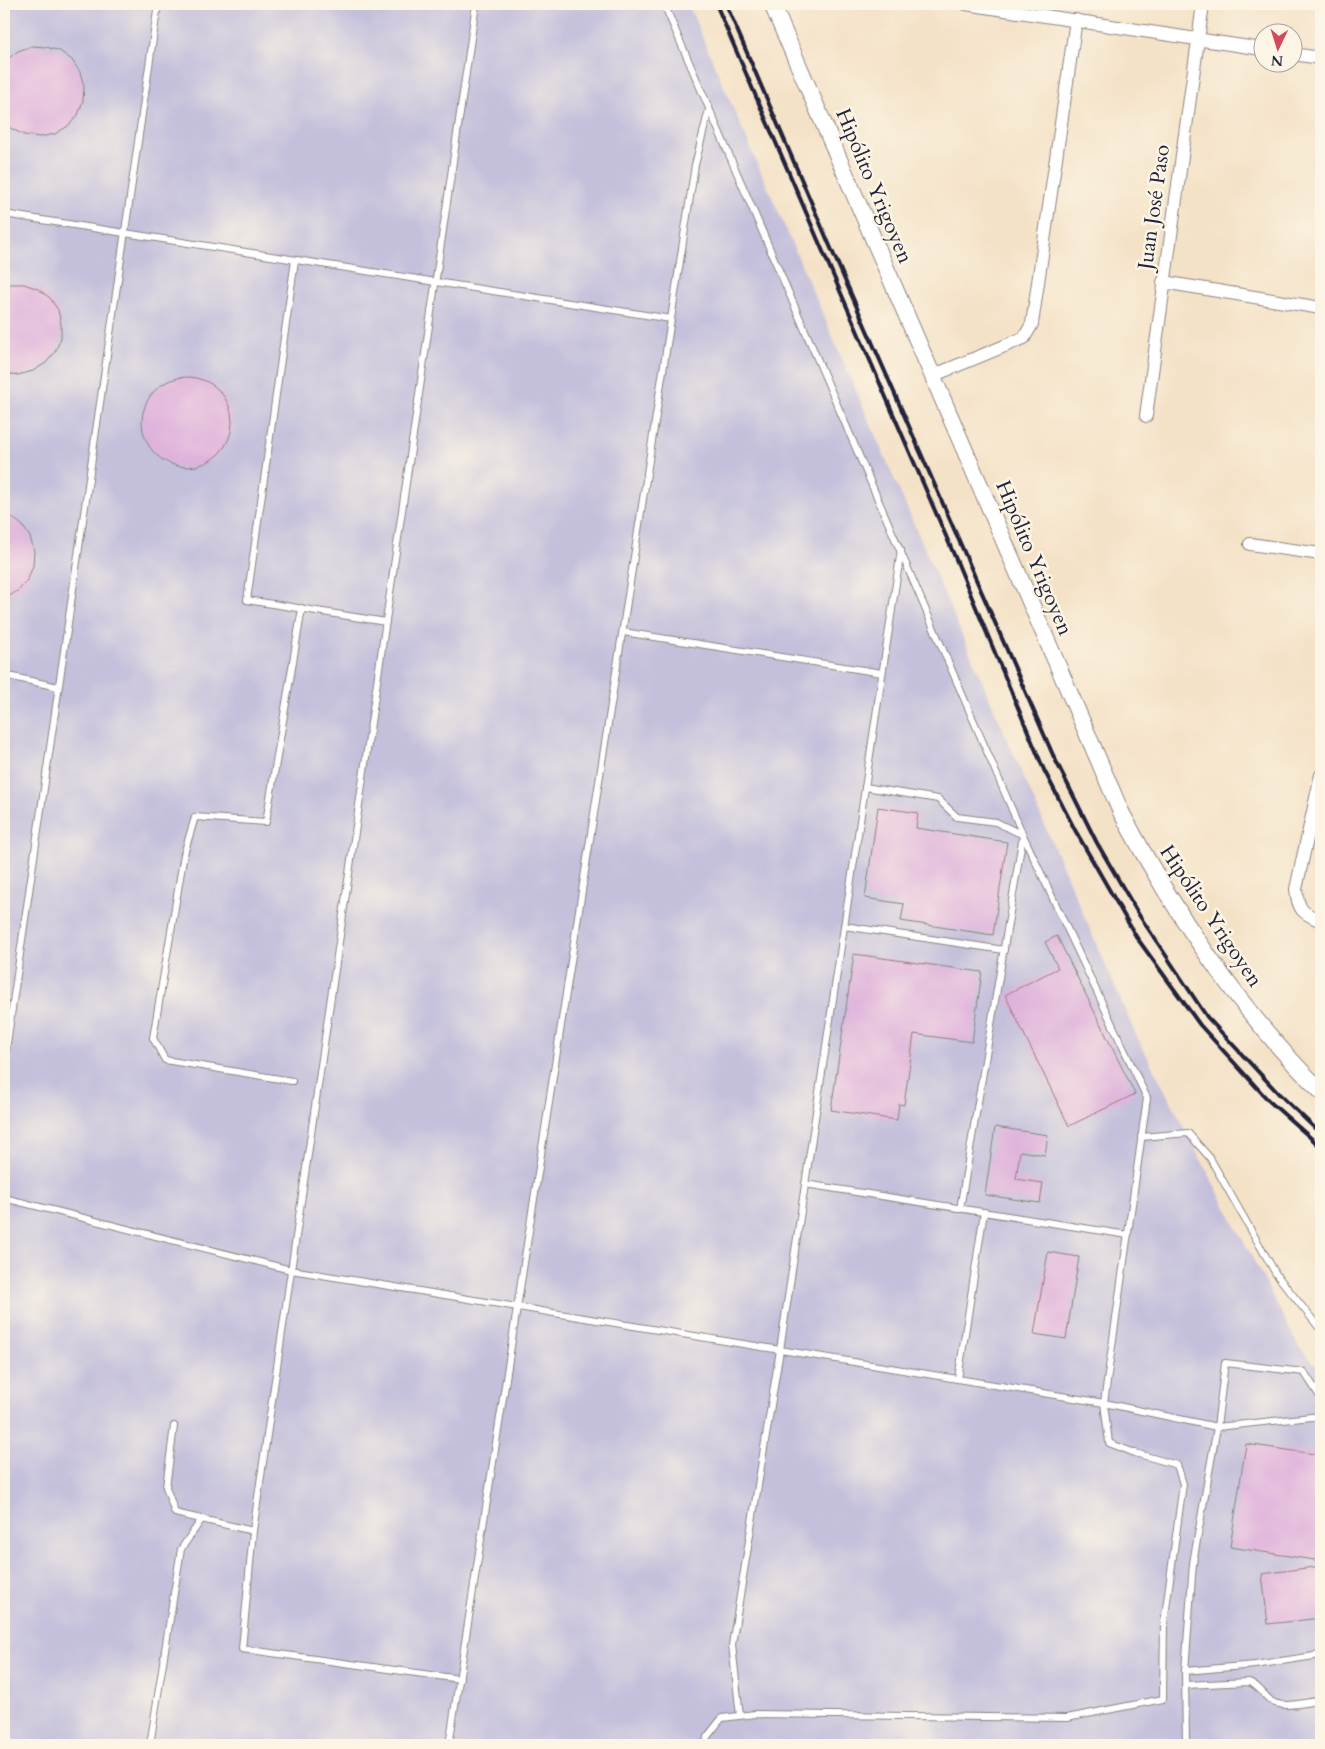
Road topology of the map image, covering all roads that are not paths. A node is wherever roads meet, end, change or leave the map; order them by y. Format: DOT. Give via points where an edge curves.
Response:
graph roads {
  1 [pos="158,4"];
  2 [pos="476,4"];
  3 [pos="664,4"];
  4 [pos="772,4"];
  5 [pos="966,4"];
  6 [pos="1203,4"];
  7 [pos="1076,20"];
  8 [pos="1198,39"];
  9 [pos="1252,47"];
  10 [pos="1302,55"];
  11 [pos="1321,58"];
  12 [pos="709,109"];
  13 [pos="4,214"];
  14 [pos="124,233"];
  15 [pos="295,260"];
  16 [pos="436,282"];
  17 [pos="1163,282"];
  18 [pos="1321,308"];
  19 [pos="671,319"];
  20 [pos="932,376"];
  21 [pos="1146,416"];
  22 [pos="1250,544"];
  23 [pos="901,548"];
  24 [pos="1321,554"];
  25 [pos="302,608"];
  26 [pos="386,622"];
  27 [pos="622,632"];
  28 [pos="882,673"];
  29 [pos="4,675"];
  30 [pos="58,687"];
  31 [pos="1321,775"];
  32 [pos="865,787"];
  33 [pos="1023,835"];
  34 [pos="1321,921"];
  35 [pos="844,926"];
  36 [pos="1004,950"];
  37 [pos="4,1064"];
  38 [pos="292,1081"];
  39 [pos="1321,1091"];
  40 [pos="1141,1137"];
  41 [pos="806,1184"];
  42 [pos="4,1198"];
  43 [pos="960,1209"];
  44 [pos="984,1212"];
  45 [pos="1128,1236"];
  46 [pos="291,1270"];
  47 [pos="517,1308"];
  48 [pos="1321,1330"];
  49 [pos="780,1350"];
  50 [pos="958,1379"];
  51 [pos="1321,1398"];
  52 [pos="1104,1403"];
  53 [pos="1321,1416"];
  54 [pos="174,1426"];
  55 [pos="1217,1427"];
  56 [pos="202,1519"];
  57 [pos="253,1531"];
  58 [pos="1321,1655"];
  59 [pos="1185,1671"];
  60 [pos="460,1679"];
  61 [pos="1186,1685"];
  62 [pos="1321,1700"];
  63 [pos="740,1716"];
  64 [pos="150,1745"];
  65 [pos="449,1745"];
  66 [pos="706,1745"];
  67 [pos="1186,1745"];
  1 -- 14 [label="lane"];
  2 -- 16 [label="lane"];
  3 -- 12 [label="lane"];
  4 -- 20 [label="street, Hipólito Yrigoyen"];
  5 -- 7 [label="street"];
  6 -- 8 [label="street, Juan José Paso"];
  7 -- 8 [label="street"];
  7 -- 20 [label="street" via="1032,324 1024,338"];
  8 -- 9 [label="street"];
  8 -- 17 [label="street, Juan José Paso"];
  10 -- 11 [label="street"];
  12 -- 19 [label="lane" via="695,165"];
  12 -- 23 [label="lane"];
  13 -- 14 [label="lane"];
  14 -- 15 [label="lane"];
  14 -- 30 [label="lane"];
  15 -- 16 [label="lane"];
  15 -- 25 [label="lane" via="247,600"];
  16 -- 19 [label="lane"];
  16 -- 26 [label="lane"];
  17 -- 18 [label="street"];
  17 -- 21 [label="street, Juan José Paso"];
  19 -- 27 [label="lane"];
  20 -- 39 [label="street, Hipólito Yrigoyen" via="1121,812 1140,848 1214,964 1290,1061"];
  22 -- 24 [label="street"];
  23 -- 28 [label="lane"];
  23 -- 33 [label="lane"];
  25 -- 26 [label="lane"];
  25 -- 38 [label="lane" via="266,822 195,817 184,854 153,1038 165,1060"];
  26 -- 46 [label="lane"];
  27 -- 28 [label="lane"];
  27 -- 47 [label="lane"];
  28 -- 32 [label="lane"];
  29 -- 30 [label="lane"];
  30 -- 37 [label="lane"];
  31 -- 34 [label="street" via="1296,888 1297,904 1306,914"];
  32 -- 33 [label="lane" via="938,799 957,817 996,822"];
  32 -- 35 [label="lane"];
  33 -- 36 [label="lane"];
  33 -- 40 [label="lane" via="1147,1098"];
  35 -- 36 [label="lane"];
  35 -- 41 [label="lane"];
  36 -- 43 [label="lane"];
  40 -- 45 [label="lane"];
  40 -- 48 [label="lane" via="1188,1134 1210,1158 1276,1274"];
  41 -- 43 [label="lane"];
  41 -- 49 [label="lane"];
  42 -- 46 [label="lane"];
  43 -- 44 [label="lane"];
  44 -- 45 [label="lane"];
  44 -- 50 [label="lane"];
  45 -- 52 [label="lane"];
  46 -- 47 [label="lane"];
  46 -- 57 [label="lane"];
  47 -- 49 [label="lane"];
  47 -- 60 [label="lane"];
  49 -- 50 [label="lane"];
  49 -- 63 [label="lane" via="732,1645"];
  50 -- 52 [label="lane"];
  51 -- 55 [label="lane" via="1304,1372 1225,1363"];
  52 -- 55 [label="lane"];
  52 -- 63 [label="lane" via="1109,1443 1177,1465 1183,1484 1164,1623 1163,1699 1067,1718"];
  53 -- 55 [label="lane"];
  54 -- 56 [label="lane" via="166,1487 175,1513"];
  55 -- 59 [label="lane" via="1193,1563"];
  56 -- 57 [label="lane"];
  56 -- 64 [label="lane" via="181,1549"];
  57 -- 60 [label="lane" via="242,1649"];
  58 -- 59 [label="lane"];
  59 -- 61 [label="lane"];
  60 -- 65 [label="lane"];
  61 -- 62 [label="lane" via="1249,1682 1276,1704"];
  61 -- 67 [label="lane"];
  63 -- 66 [label="lane" via="722,1718 707,1737"];
}
